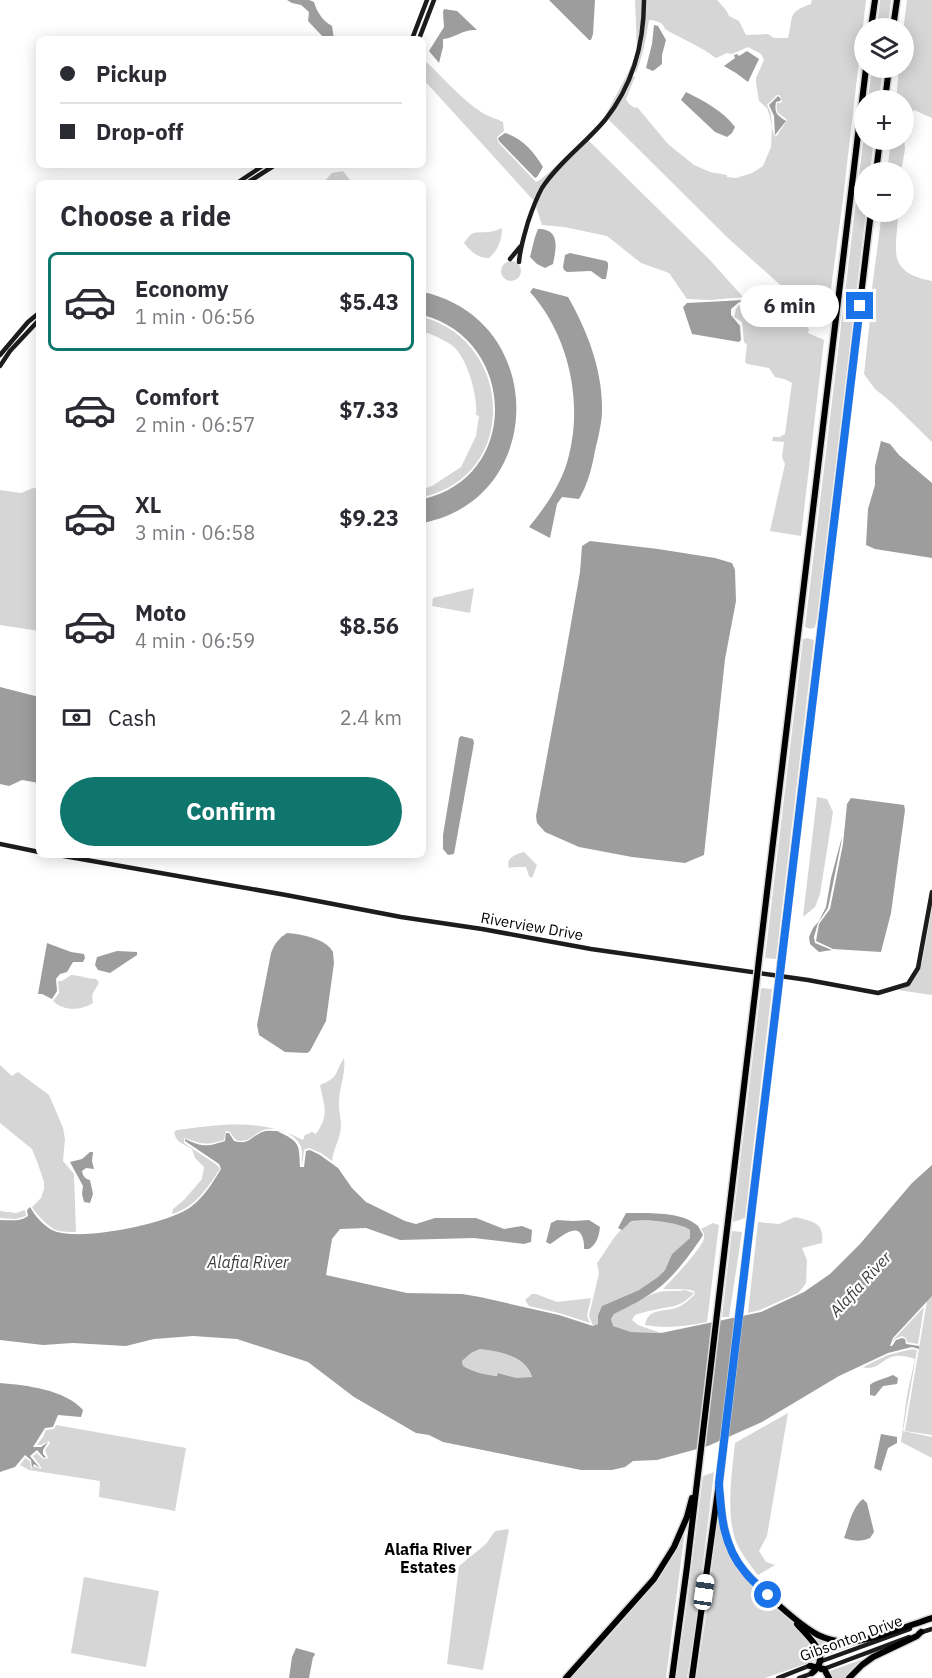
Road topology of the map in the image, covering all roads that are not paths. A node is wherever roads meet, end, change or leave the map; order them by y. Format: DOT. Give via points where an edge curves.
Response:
graph roads {
  1 [pos="427,0"];
  2 [pos="434,0"];
  3 [pos="644,0"];
  4 [pos="874,0"];
  5 [pos="897,0"];
  6 [pos="872,18"];
  7 [pos="894,18"];
  8 [pos="413,36"];
  9 [pos="420,36"];
  10 [pos="865,78"];
  11 [pos="260,168"];
  12 [pos="270,168"];
  13 [pos="242,180"];
  14 [pos="252,180"];
  15 [pos="871,222"];
  16 [pos="520,247"];
  17 [pos="510,259"];
  18 [pos="519,262"];
  19 [pos="36,316"];
  20 [pos="36,324"];
  21 [pos="0,355"];
  22 [pos="0,366"];
  23 [pos="0,844"];
  24 [pos="36,851"];
  25 [pos="75,858"];
  26 [pos="932,892"];
  27 [pos="697,1481"];
  28 [pos="719,1483"];
  29 [pos="782,1608"];
  30 [pos="932,1619"];
  31 [pos="932,1629"];
  32 [pos="921,1632"];
  33 [pos="821,1666"];
  34 [pos="811,1669"];
  35 [pos="566,1678"];
  36 [pos="672,1678"];
  37 [pos="692,1678"];
  38 [pos="778,1678"];
  39 [pos="799,1678"];
  40 [pos="829,1678"];
  41 [pos="849,1678"];
  1 -- 8 [label="street"];
  2 -- 9 [label="street"];
  3 -- 16 [label="street" via="642,40 624,92 604,121 545,184"];
  4 -- 6 [label="highway"];
  5 -- 7 [label="highway"];
  10 -- 27 [label="highway, bridge"];
  11 -- 13 [label="street"];
  12 -- 14 [label="street"];
  15 -- 28 [label="highway, bridge"];
  16 -- 17 [label="street"];
  16 -- 18 [label="street"];
  19 -- 21 [label="street"];
  20 -- 22 [label="street"];
  23 -- 24 [label="street"];
  25 -- 26 [label="street, Riverview Drive" via="591,949 878,993 908,984 918,968"];
  27 -- 35 [label="highway" via="687,1517 665,1564"];
  27 -- 36 [label="highway"];
  28 -- 29 [label="highway" via="724,1532 736,1560"];
  28 -- 37 [label="highway"];
  29 -- 30 [label="highway" via="817,1634 842,1642"];
  29 -- 33 [label="highway" via="816,1645"];
  30 -- 33 [label="street, Gibsonton Drive"];
  31 -- 32 [label="street, Gibsonton Drive"];
  32 -- 33 [label="street, Gibsonton Drive"];
  32 -- 41 [label="highway" via="873,1657"];
  33 -- 34 [label="highway"];
  33 -- 40 [label="highway"];
  34 -- 38 [label="street, Gibsonton Drive"];
  34 -- 39 [label="street, Gibsonton Drive"];
}
